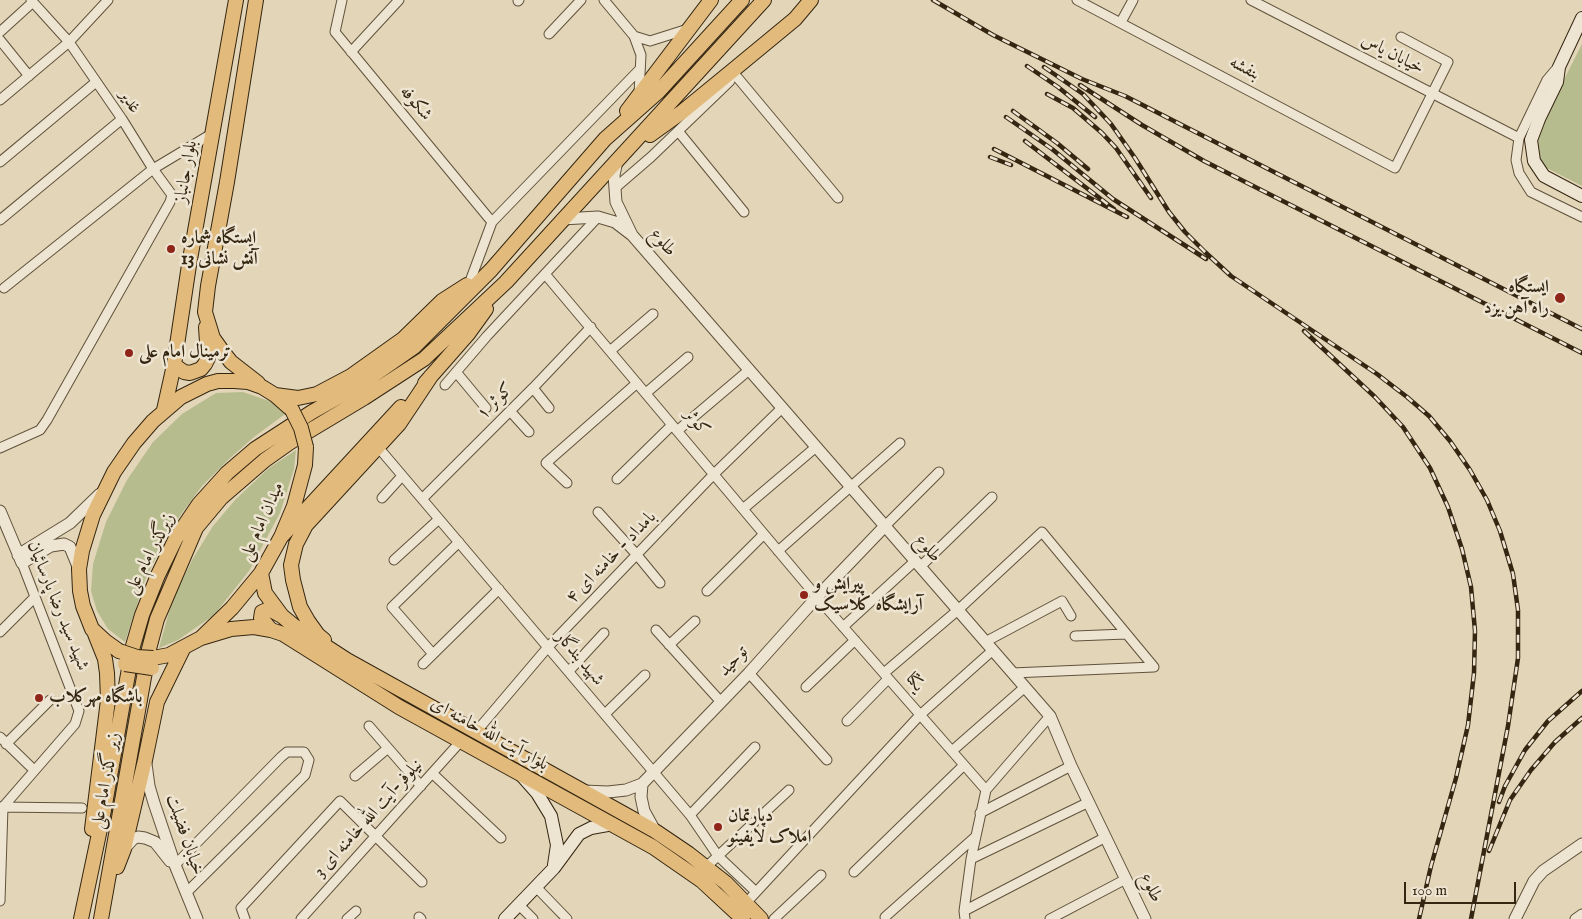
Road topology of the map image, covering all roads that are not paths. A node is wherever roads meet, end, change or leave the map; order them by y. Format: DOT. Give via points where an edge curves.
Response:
graph roads {
  1 [pos="236,0"];
  2 [pos="256,0"];
  3 [pos="342,0"];
  4 [pos="399,0"];
  5 [pos="581,0"];
  6 [pos="604,0"];
  7 [pos="711,0"];
  8 [pos="742,0"];
  9 [pos="764,0"];
  10 [pos="811,0"];
  11 [pos="1077,0"];
  12 [pos="1132,0"];
  13 [pos="1250,0"];
  14 [pos="32,1"];
  15 [pos="106,1"];
  16 [pos="1121,22"];
  17 [pos="1580,23"];
  18 [pos="688,29"];
  19 [pos="0,32"];
  20 [pos="549,34"];
  21 [pos="634,36"];
  22 [pos="1401,36"];
  23 [pos="0,40"];
  24 [pos="69,42"];
  25 [pos="351,52"];
  26 [pos="1559,67"];
  27 [pos="640,69"];
  28 [pos="733,73"];
  29 [pos="29,76"];
  30 [pos="96,82"];
  31 [pos="1433,94"];
  32 [pos="639,97"];
  33 [pos="0,100"];
  34 [pos="122,118"];
  35 [pos="678,131"];
  36 [pos="213,133"];
  37 [pos="1519,138"];
  38 [pos="605,140"];
  39 [pos="619,158"];
  40 [pos="0,162"];
  41 [pos="153,170"];
  42 [pos="615,188"];
  43 [pos="1582,196"];
  44 [pos="838,198"];
  45 [pos="744,212"];
  46 [pos="598,217"];
  47 [pos="1582,217"];
  48 [pos="562,219"];
  49 [pos="0,220"];
  50 [pos="492,222"];
  51 [pos="632,235"];
  52 [pos="491,270"];
  53 [pos="545,274"];
  54 [pos="506,282"];
  55 [pos="469,284"];
  56 [pos="4,288"];
  57 [pos="205,312"];
  58 [pos="654,314"];
  59 [pos="590,327"];
  60 [pos="468,334"];
  61 [pos="487,336"];
  62 [pos="610,351"];
  63 [pos="688,357"];
  64 [pos="174,365"];
  65 [pos="749,370"];
  66 [pos="456,372"];
  67 [pos="431,376"];
  68 [pos="637,383"];
  69 [pos="445,385"];
  70 [pos="262,387"];
  71 [pos="533,388"];
  72 [pos="646,393"];
  73 [pos="275,395"];
  74 [pos="486,408"];
  75 [pos="550,408"];
  76 [pos="782,408"];
  77 [pos="164,410"];
  78 [pos="510,411"];
  79 [pos="675,428"];
  80 [pos="529,432"];
  81 [pos="900,443"];
  82 [pos="816,446"];
  83 [pos="378,447"];
  84 [pos="0,448"];
  85 [pos="939,472"];
  86 [pos="714,474"];
  87 [pos="402,476"];
  88 [pos="617,479"];
  89 [pos="347,480"];
  90 [pos="567,483"];
  91 [pos="329,486"];
  92 [pos="851,487"];
  93 [pos="105,489"];
  94 [pos="992,497"];
  95 [pos="382,498"];
  96 [pos="422,499"];
  97 [pos="743,509"];
  98 [pos="0,511"];
  99 [pos="598,512"];
  100 [pos="439,519"];
  101 [pos="885,526"];
  102 [pos="196,528"];
  103 [pos="764,534"];
  104 [pos="281,536"];
  105 [pos="459,542"];
  106 [pos="778,551"];
  107 [pos="637,555"];
  108 [pos="20,559"];
  109 [pos="394,560"];
  110 [pos="918,564"];
  111 [pos="79,569"];
  112 [pos="261,573"];
  113 [pos="660,583"];
  114 [pos="499,589"];
  115 [pos="707,591"];
  116 [pos="35,597"];
  117 [pos="817,598"];
  118 [pos="958,610"];
  119 [pos="282,616"];
  120 [pos="1071,616"];
  121 [pos="695,621"];
  122 [pos="843,627"];
  123 [pos="92,629"];
  124 [pos="271,630"];
  125 [pos="656,630"];
  126 [pos="0,632"];
  127 [pos="604,633"];
  128 [pos="1126,634"];
  129 [pos="1075,636"];
  130 [pos="201,638"];
  131 [pos="855,640"];
  132 [pos="669,645"];
  133 [pos="989,646"];
  134 [pos="548,647"];
  135 [pos="183,648"];
  136 [pos="434,654"];
  137 [pos="347,660"];
  138 [pos="152,663"];
  139 [pos="423,664"];
  140 [pos="569,672"];
  141 [pos="749,673"];
  142 [pos="1012,673"];
  143 [pos="645,675"];
  144 [pos="886,676"];
  145 [pos="806,687"];
  146 [pos="1025,687"];
  147 [pos="50,700"];
  148 [pos="108,700"];
  149 [pos="157,702"];
  150 [pos="721,702"];
  151 [pos="605,714"];
  152 [pos="920,715"];
  153 [pos="1050,716"];
  154 [pos="847,721"];
  155 [pos="369,726"];
  156 [pos="475,732"];
  157 [pos="3,741"];
  158 [pos="461,741"];
  159 [pos="756,747"];
  160 [pos="388,748"];
  161 [pos="952,751"];
  162 [pos="145,760"];
  163 [pos="827,760"];
  164 [pos="964,765"];
  165 [pos="1071,766"];
  166 [pos="34,770"];
  167 [pos="654,771"];
  168 [pos="518,772"];
  169 [pos="432,773"];
  170 [pos="355,776"];
  171 [pos="642,784"];
  172 [pos="421,786"];
  173 [pos="582,790"];
  174 [pos="789,790"];
  175 [pos="986,790"];
  176 [pos="1089,802"];
  177 [pos="1,807"];
  178 [pos="82,808"];
  179 [pos="980,812"];
  180 [pos="690,815"];
  181 [pos="613,824"];
  182 [pos="655,831"];
  183 [pos="376,836"];
  184 [pos="975,837"];
  185 [pos="501,838"];
  186 [pos="1106,838"];
  187 [pos="1582,844"];
  188 [pos="124,849"];
  189 [pos="718,856"];
  190 [pos="971,859"];
  191 [pos="175,866"];
  192 [pos="554,868"];
  193 [pos="706,868"];
  194 [pos="854,872"];
  195 [pos="821,875"];
  196 [pos="1126,879"];
  197 [pos="422,882"];
  198 [pos="536,887"];
  199 [pos="756,892"];
  200 [pos="186,893"];
  201 [pos="0,901"];
  202 [pos="104,901"];
  203 [pos="84,902"];
  204 [pos="519,905"];
  205 [pos="356,911"];
  206 [pos="739,913"];
  207 [pos="1582,914"];
  208 [pos="885,917"];
  209 [pos="964,917"];
  210 [pos="81,919"];
  211 [pos="101,919"];
  212 [pos="197,919"];
  213 [pos="245,919"];
  214 [pos="301,919"];
  215 [pos="347,919"];
  216 [pos="506,919"];
  217 [pos="533,919"];
  218 [pos="567,919"];
  219 [pos="761,919"];
  220 [pos="774,919"];
  221 [pos="1050,919"];
  222 [pos="1145,919"];
  223 [pos="1515,919"];
  224 [pos="1575,919"];
  1 -- 36 [label="main road, بلوار جانباز"];
  2 -- 57 [label="main road"];
  3 -- 25 [label="street, شکوفه" via="334,32"];
  4 -- 25 [label="street"];
  5 -- 20 [label="street"];
  6 -- 21 [label="street"];
  7 -- 18 [label="main road"];
  8 -- 38 [label="main road" via="658,92"];
  9 -- 39 [label="main road"];
  10 -- 28 [label="main road" via="795,19"];
  11 -- 16 [label="street, بنفشه"];
  12 -- 16 [label="street"];
  13 -- 31 [label="street, خیابان یاس"];
  14 -- 19 [label="street"];
  14 -- 24 [label="street, غدیر"];
  15 -- 24 [label="street"];
  16 -- 31 [label="street, بنفشه" via="1395,168"];
  17 -- 26 [label="main road"];
  18 -- 21 [label="street" via="650,41"];
  18 -- 32 [label="main road"];
  21 -- 27 [label="street" via="641,55"];
  22 -- 31 [label="street" via="1448,62"];
  23 -- 29 [label="street"];
  24 -- 29 [label="street"];
  24 -- 30 [label="street, غدیر"];
  25 -- 50 [label="street, شکوفه"];
  26 -- 37 [label="street" via="1547,80"];
  26 -- 43 [label="main road" via="1557,82 1531,140 1534,161 1544,176"];
  27 -- 32 [label="street"];
  27 -- 50 [label="street"];
  28 -- 35 [label="street"];
  28 -- 39 [label="main road"];
  28 -- 44 [label="street"];
  29 -- 33 [label="street"];
  30 -- 34 [label="street, غدیر"];
  30 -- 40 [label="street"];
  31 -- 37 [label="street, خیابان یاس"];
  32 -- 38 [label="main road"];
  34 -- 41 [label="street, غدیر"];
  34 -- 49 [label="street"];
  35 -- 42 [label="street"];
  35 -- 45 [label="street"];
  36 -- 41 [label="street"];
  36 -- 64 [label="main road, بلوار جانباز"];
  37 -- 47 [label="street" via="1516,160 1519,173 1531,192"];
  38 -- 52 [label="main road"];
  39 -- 42 [label="street" via="614,175"];
  39 -- 48 [label="main road"];
  41 -- 56 [label="street"];
  41 -- 84 [label="street, غدیر" via="172,194 170,202 48,420 40,430"];
  42 -- 51 [label="street" via="616,202"];
  46 -- 48 [label="street"];
  46 -- 51 [label="street" via="615,222"];
  46 -- 53 [label="street"];
  48 -- 54 [label="main road"];
  50 -- 55 [label="street"];
  51 -- 65 [label="street, طلوع"];
  52 -- 55 [label="main road"];
  52 -- 203 [label="main road, زیرگذر امام علی" via="414,347 358,386 255,449 199,504 176,538 142,615 133,646"];
  53 -- 59 [label="street, کوثر"];
  53 -- 61 [label="street"];
  54 -- 60 [label="main road"];
  54 -- 102 [label="main road, زیرگذر امام علی" via="424,359 265,460 221,498"];
  55 -- 73 [label="main road" via="442,301 403,339 351,376 317,394 298,398"];
  57 -- 64 [label="main road" via="208,358 205,364 190,373"];
  57 -- 70 [label="main road" via="213,338 223,352"];
  58 -- 62 [label="street"];
  59 -- 62 [label="street, کوثر"];
  59 -- 71 [label="street, کوثر ۱"];
  60 -- 61 [label="street"];
  60 -- 67 [label="main road"];
  61 -- 66 [label="street"];
  62 -- 68 [label="street, کوثر"];
  63 -- 72 [label="street"];
  64 -- 77 [label="main road, بلوار جانباز"];
  65 -- 76 [label="street, طلوع"];
  65 -- 79 [label="street"];
  66 -- 69 [label="street"];
  66 -- 74 [label="street"];
  67 -- 83 [label="main road" via="399,424"];
  67 -- 91 [label="main road"];
  68 -- 72 [label="street, کوثر"];
  68 -- 90 [label="street" via="546,464"];
  70 -- 73 [label="main road, میدان امام علی"];
  70 -- 77 [label="main road, میدان امام علی" via="234,381 207,384"];
  71 -- 75 [label="street"];
  71 -- 78 [label="street, کوثر ۱"];
  72 -- 79 [label="street, کوثر"];
  73 -- 104 [label="main road, میدان امام علی, bridge" via="292,410 302,428 306,447 300,486"];
  76 -- 82 [label="street, طلوع"];
  76 -- 86 [label="street, بامداد - خامنه ای ۴"];
  77 -- 93 [label="main road, میدان امام علی" via="134,443"];
  78 -- 80 [label="street"];
  78 -- 96 [label="street, کوثر ۱"];
  79 -- 86 [label="street, کوثر"];
  79 -- 88 [label="street"];
  81 -- 92 [label="street"];
  82 -- 92 [label="street, طلوع"];
  82 -- 97 [label="street"];
  83 -- 87 [label="street, شهید بندگار"];
  83 -- 89 [label="main road"];
  85 -- 101 [label="street"];
  86 -- 97 [label="street, کوثر"];
  86 -- 107 [label="street, بامداد - خامنه ای ۴"];
  87 -- 95 [label="street"];
  87 -- 96 [label="street, شهید بندگار"];
  89 -- 91 [label="main road"];
  89 -- 137 [label="main road" via="306,525 296,544 292,580 308,621 318,635"];
  91 -- 104 [label="main road"];
  92 -- 101 [label="street, طلوع"];
  92 -- 106 [label="street"];
  93 -- 108 [label="street" via="70,523"];
  93 -- 111 [label="main road, میدان امام علی" via="91,522"];
  94 -- 110 [label="street"];
  96 -- 100 [label="street, شهید بندگار"];
  97 -- 103 [label="street, کوثر"];
  98 -- 108 [label="street, شهید سید رضا پارسائیان"];
  99 -- 107 [label="street"];
  100 -- 105 [label="street, شهید بندگار"];
  100 -- 109 [label="street"];
  101 -- 110 [label="street, طلوع"];
  101 -- 117 [label="street, توحید"];
  102 -- 202 [label="main road, زیر گذر امام علی" via="157,619 149,649"];
  103 -- 106 [label="street, کوثر"];
  103 -- 115 [label="street"];
  104 -- 112 [label="main road, میدان امام علی"];
  105 -- 114 [label="street, شهید بندگار"];
  105 -- 136 [label="street" via="392,607"];
  106 -- 117 [label="street, کوثر"];
  107 -- 113 [label="street"];
  107 -- 134 [label="street, بامداد - خامنه ای ۴"];
  108 -- 111 [label="street" via="64,544 70,547"];
  108 -- 116 [label="street, شهید سید رضا پارسائیان"];
  110 -- 118 [label="street, طلوع"];
  110 -- 122 [label="street"];
  111 -- 123 [label="main road, میدان امام علی" via="82,599"];
  112 -- 119 [label="main road, بلوار آیت الله خامنه ای" via="265,593"];
  112 -- 130 [label="main road, میدان امام علی"];
  114 -- 134 [label="street, شهید بندگار"];
  114 -- 136 [label="street"];
  116 -- 126 [label="street"];
  116 -- 166 [label="street, شهید سید رضا پارسائیان" via="80,711 76,724"];
  117 -- 122 [label="street, یکتا"];
  117 -- 141 [label="street, توحید"];
  118 -- 128 [label="street" via="1042,532"];
  118 -- 133 [label="street, طلوع"];
  118 -- 144 [label="street"];
  119 -- 124 [label="main road" via="269,609 262,612 261,618"];
  119 -- 137 [label="main road, بلوار آیت الله خامنه ای"];
  120 -- 133 [label="street" via="1062,601"];
  121 -- 132 [label="street"];
  122 -- 131 [label="street, یکتا"];
  123 -- 138 [label="main road, میدان امام علی, bridge" via="119,651"];
  123 -- 148 [label="main road" via="105,659"];
  124 -- 130 [label="main road, بلوار آیت الله خامنه ای" via="242,627"];
  124 -- 158 [label="main road, بلوار آیت الله خامنه ای"];
  125 -- 132 [label="street"];
  127 -- 140 [label="street"];
  128 -- 129 [label="street"];
  128 -- 142 [label="street" via="1154,667"];
  130 -- 135 [label="main road, میدان امام علی"];
  131 -- 144 [label="street, یکتا"];
  131 -- 145 [label="street"];
  132 -- 150 [label="street"];
  133 -- 142 [label="street, طلوع"];
  133 -- 152 [label="street"];
  134 -- 140 [label="street, شهید بندگار"];
  134 -- 156 [label="street, بامداد - خامنه ای ۴"];
  135 -- 138 [label="main road, میدان امام علی"];
  135 -- 149 [label="main road"];
  136 -- 139 [label="street"];
  137 -- 156 [label="main road, بلوار آیت الله خامنه ای"];
  138 -- 148 [label="main road, bridge" via="120,664 112,670"];
  138 -- 149 [label="main road" via="159,675"];
  140 -- 151 [label="street, شهید بندگار"];
  141 -- 150 [label="street, توحید"];
  141 -- 163 [label="street"];
  142 -- 146 [label="street, طلوع"];
  143 -- 151 [label="street"];
  144 -- 152 [label="street, یکتا"];
  144 -- 154 [label="street"];
  146 -- 153 [label="street, طلوع"];
  146 -- 161 [label="street"];
  147 -- 157 [label="street"];
  148 -- 203 [label="main road"];
  149 -- 162 [label="main road"];
  150 -- 167 [label="street, توحید"];
  151 -- 167 [label="street, شهید بندگار"];
  152 -- 161 [label="street, یکتا"];
  152 -- 199 [label="street"];
  153 -- 165 [label="street, طلوع"];
  153 -- 175 [label="street"];
  155 -- 160 [label="street"];
  156 -- 173 [label="main road, بلوار آیت الله خامنه ای"];
  157 -- 166 [label="street"];
  158 -- 168 [label="main road, بلوار آیت الله خامنه ای"];
  158 -- 169 [label="street, نیلوفر-آیت الله خامنه ای 3"];
  159 -- 180 [label="street"];
  160 -- 170 [label="street"];
  160 -- 172 [label="street"];
  161 -- 164 [label="street, یکتا"];
  162 -- 188 [label="main road"];
  162 -- 191 [label="street, خیابان فضیلت" via="149,786"];
  164 -- 175 [label="street, یکتا"];
  164 -- 194 [label="street"];
  165 -- 176 [label="street, طلوع"];
  165 -- 179 [label="street"];
  166 -- 177 [label="street, شهید سید رضا پارسائیان"];
  167 -- 171 [label="street, توحید"];
  167 -- 180 [label="street, شهید بندگار"];
  168 -- 181 [label="main road, بلوار آیت الله خامنه ای"];
  168 -- 192 [label="main road" via="537,793 551,816 557,845"];
  169 -- 172 [label="street, نیلوفر-آیت الله خامنه ای 3"];
  169 -- 185 [label="street"];
  171 -- 173 [label="street" via="608,792"];
  171 -- 182 [label="street" via="644,811"];
  172 -- 183 [label="street, نیلوفر-آیت الله خامنه ای 3"];
  173 -- 182 [label="main road, بلوار آیت الله خامنه ای"];
  174 -- 189 [label="street"];
  175 -- 179 [label="street"];
  176 -- 186 [label="street, طلوع"];
  176 -- 190 [label="street"];
  177 -- 178 [label="street"];
  177 -- 201 [label="street"];
  179 -- 184 [label="street"];
  180 -- 189 [label="street, شهید بندگار"];
  181 -- 192 [label="main road" via="590,828 579,834"];
  181 -- 206 [label="main road, بلوار آیت الله خامنه ای" via="677,862"];
  182 -- 193 [label="main road, بلوار آیت الله خامنه ای"];
  183 -- 197 [label="street"];
  183 -- 213 [label="street" via="340,801 241,908"];
  183 -- 214 [label="street, نیلوفر-آیت الله خامنه ای 3"];
  184 -- 190 [label="street"];
  184 -- 208 [label="street"];
  186 -- 196 [label="street, طلوع"];
  186 -- 209 [label="street"];
  187 -- 223 [label="street" via="1534,881"];
  188 -- 191 [label="street" via="138,837 145,838 155,842"];
  188 -- 202 [label="main road"];
  189 -- 193 [label="street"];
  189 -- 199 [label="street, شهید بندگار"];
  190 -- 209 [label="street"];
  191 -- 200 [label="street, خیابان فضیلت"];
  191 -- 200 [label="street" via="281,757 287,752 304,752 309,760 304,775"];
  192 -- 198 [label="main road"];
  193 -- 206 [label="main road, بلوار آیت الله خامنه ای" via="726,884"];
  195 -- 220 [label="street"];
  196 -- 221 [label="street"];
  196 -- 222 [label="street, طلوع"];
  198 -- 204 [label="main road"];
  198 -- 218 [label="street"];
  199 -- 206 [label="street"];
  200 -- 212 [label="street, خیابان فضیلت"];
  202 -- 211 [label="main road"];
  203 -- 210 [label="main road"];
  204 -- 216 [label="main road"];
  204 -- 217 [label="street"];
  205 -- 215 [label="street"];
  206 -- 219 [label="main road, بلوار آیت الله خامنه ای"];
  207 -- 224 [label="street"];
}
